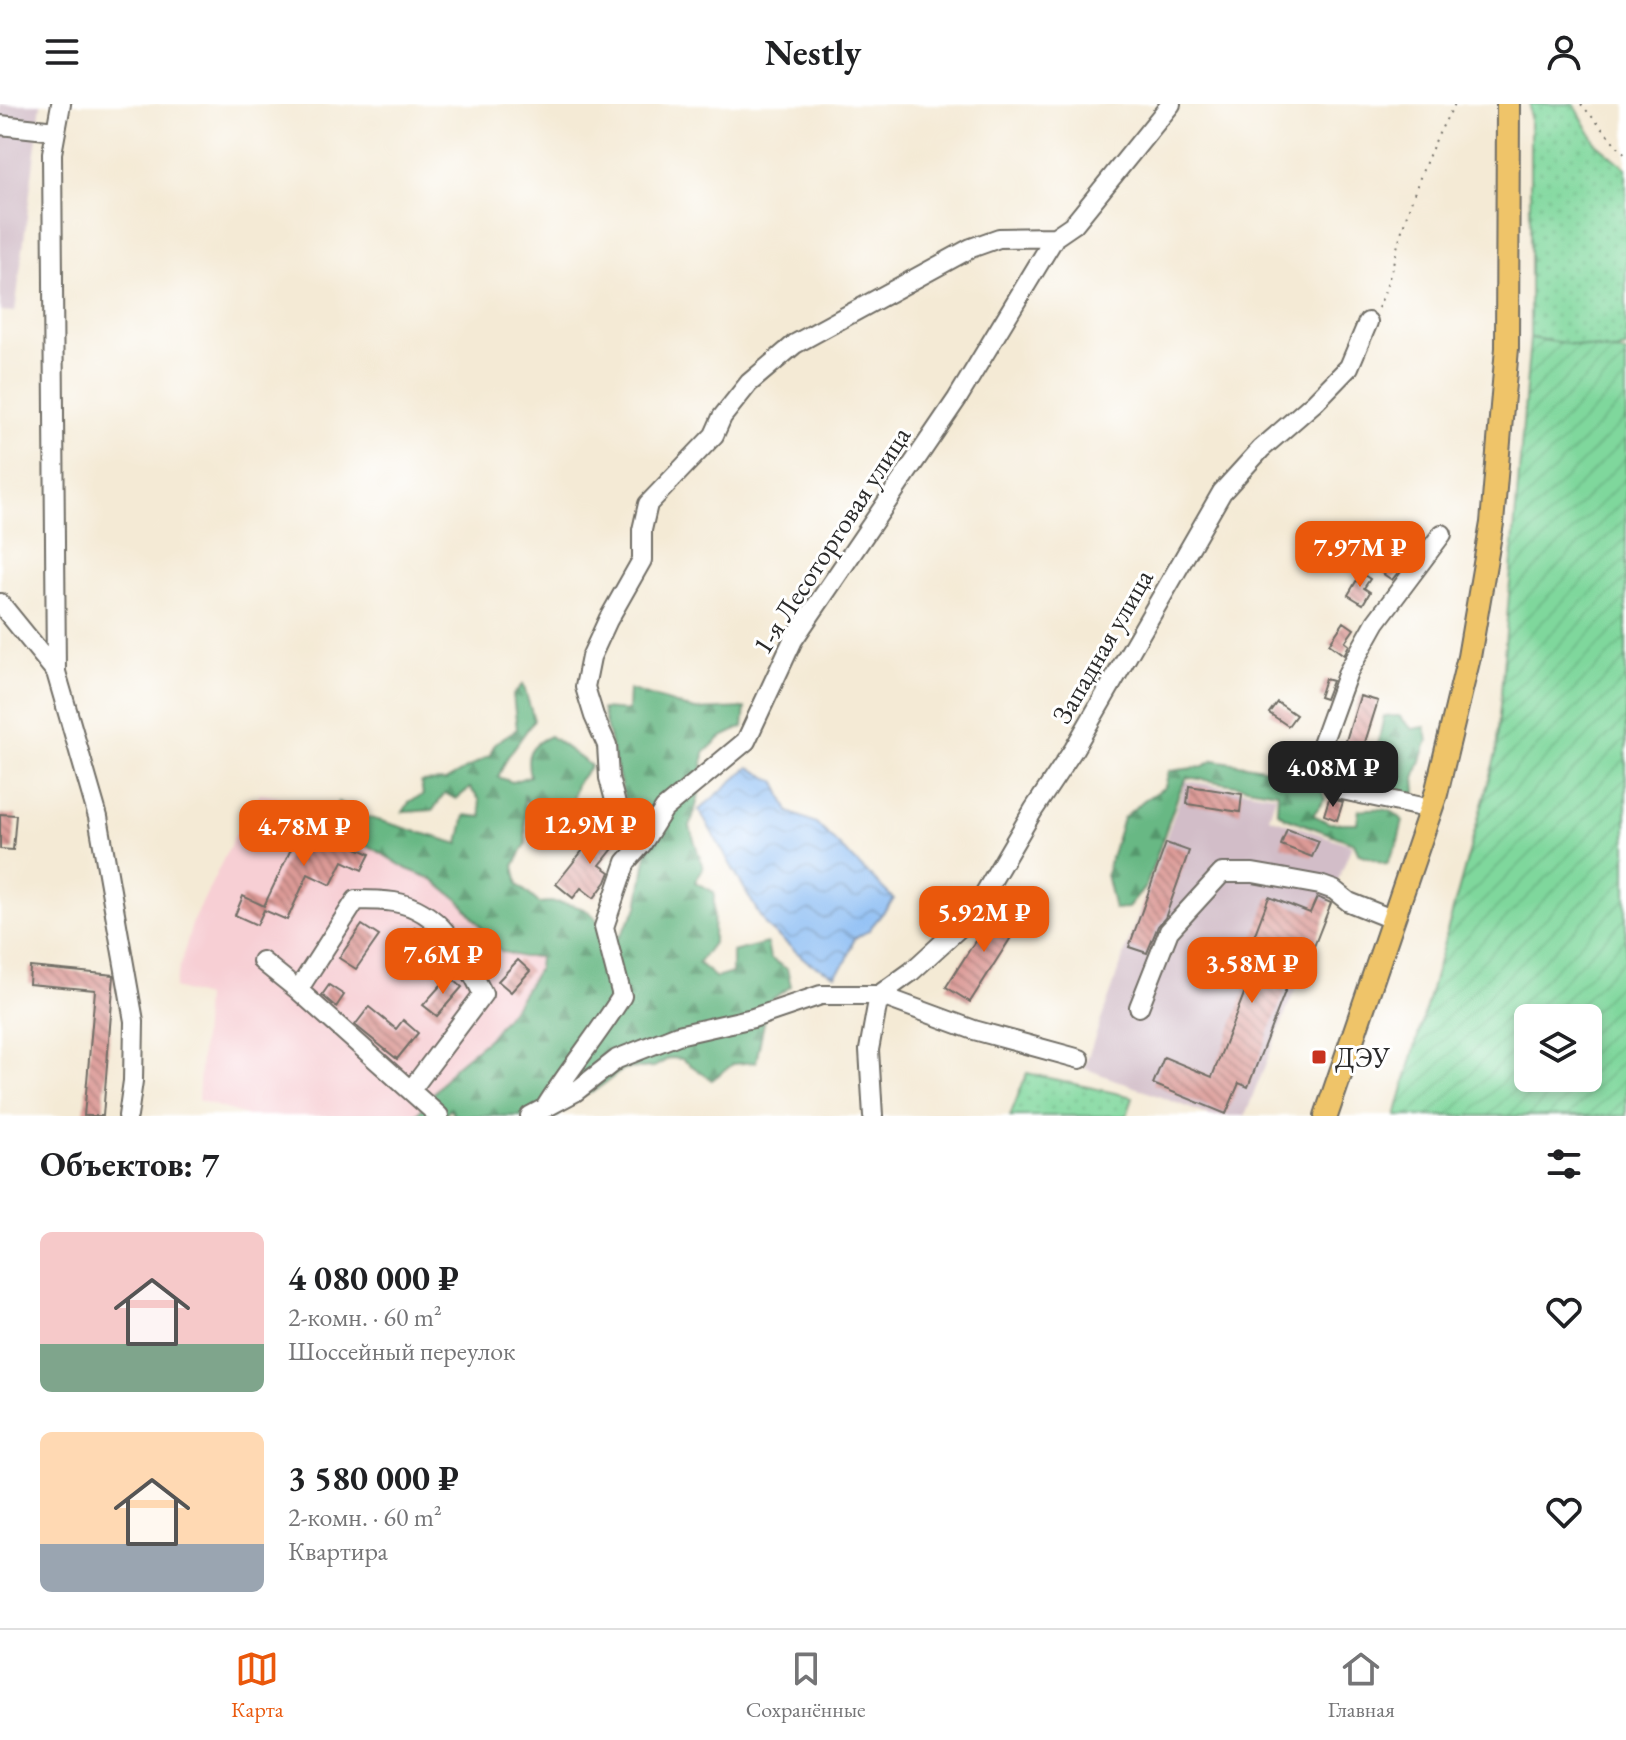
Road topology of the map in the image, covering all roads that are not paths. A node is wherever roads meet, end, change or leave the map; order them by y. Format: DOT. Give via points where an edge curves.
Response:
graph roads {
  1 [pos="61,104"];
  2 [pos="1171,104"];
  3 [pos="1508,104"];
  4 [pos="0,125"];
  5 [pos="56,131"];
  6 [pos="1055,237"];
  7 [pos="1368,322"];
  8 [pos="1442,534"];
  9 [pos="0,603"];
  10 [pos="56,672"];
  11 [pos="1431,809"];
  12 [pos="636,851"];
  13 [pos="1394,920"];
  14 [pos="262,961"];
  15 [pos="298,990"];
  16 [pos="879,995"];
  17 [pos="1139,1007"];
  18 [pos="1080,1059"];
  19 [pos="411,1090"];
  20 [pos="537,1112"];
  21 [pos="128,1116"];
  22 [pos="439,1116"];
  23 [pos="873,1116"];
  24 [pos="1326,1116"];
  1 -- 5 [label="street"];
  2 -- 6 [label="street, 1-я Лесоторговая улица" via="1074,224"];
  3 -- 11 [label="main road" via="1507,348 1492,523 1469,657"];
  4 -- 5 [label="street"];
  5 -- 10 [label="street"];
  6 -- 12 [label="street, 1-я Лесоторговая улица" via="957,399 793,640 746,741 664,809"];
  6 -- 12 [label="street" via="999,238 971,248 795,344 749,383 714,435 648,504 642,560 591,657 585,687 607,745 617,808 632,827"];
  7 -- 16 [label="street, Западная улица" via="1349,367 1222,492 983,896 958,929"];
  8 -- 11 [label="street" via="1376,622 1348,672 1316,760 1333,788"];
  9 -- 10 [label="street"];
  10 -- 21 [label="street" via="98,817 134,1021"];
  11 -- 13 [label="main road"];
  12 -- 20 [label="street, 1-я Лесоторговая улица" via="626,862 604,927 622,996"];
  13 -- 17 [label="street" via="1320,885 1222,873 1169,931"];
  13 -- 24 [label="main road"];
  14 -- 15 [label="street"];
  15 -- 19 [label="street"];
  15 -- 19 [label="street" via="356,900 395,902 427,914 451,937 483,994"];
  16 -- 18 [label="street" via="974,1030"];
  16 -- 20 [label="street" via="821,995 678,1035 617,1059 575,1092"];
  16 -- 23 [label="street" via="869,1050"];
  19 -- 22 [label="street"];
}
